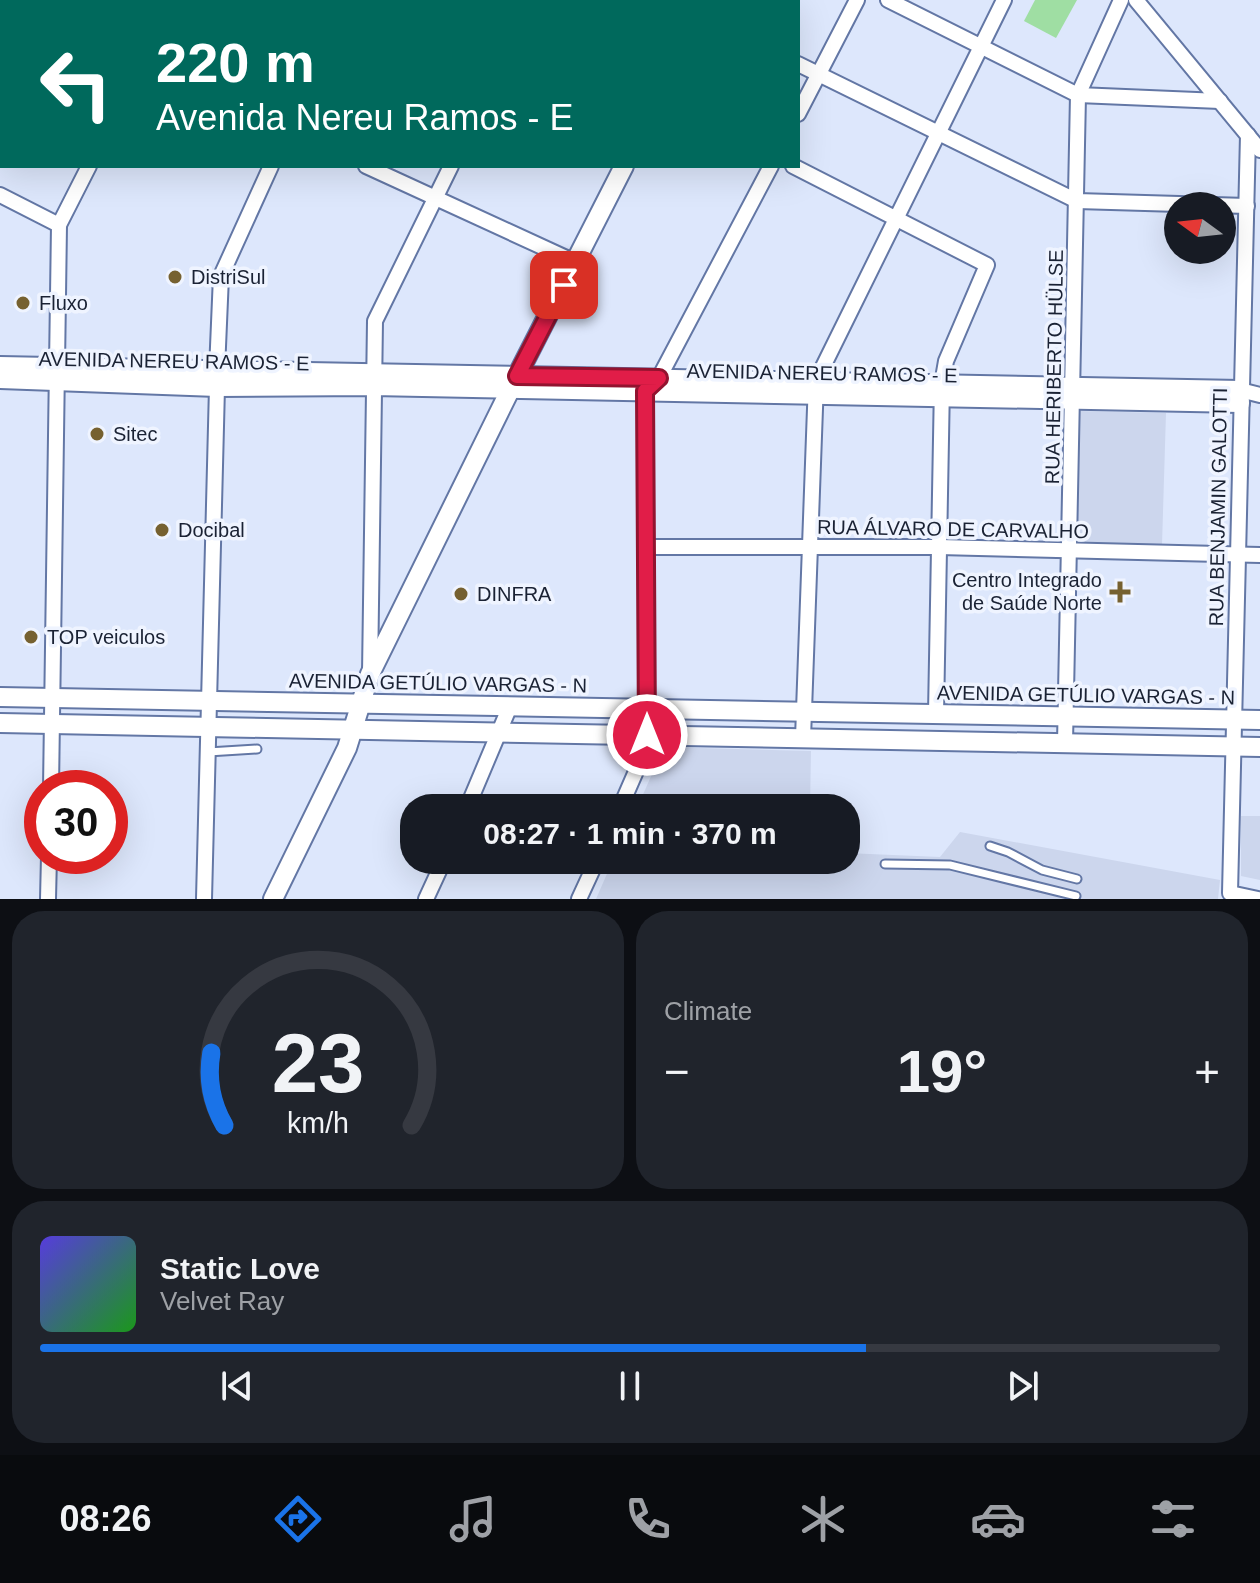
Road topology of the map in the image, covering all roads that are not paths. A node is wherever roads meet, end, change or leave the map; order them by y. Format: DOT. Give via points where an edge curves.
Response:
graph roads {
  1 [pos="857,0"];
  2 [pos="888,0"];
  3 [pos="1004,0"];
  4 [pos="1121,0"];
  5 [pos="1136,0"];
  6 [pos="982,47"];
  7 [pos="800,65"];
  8 [pos="818,74"];
  9 [pos="1078,95"];
  10 [pos="1220,101"];
  11 [pos="800,110"];
  12 [pos="939,133"];
  13 [pos="1248,135"];
  14 [pos="1260,150"];
  15 [pos="88,168"];
  16 [pos="270,168"];
  17 [pos="370,168"];
  18 [pos="450,168"];
  19 [pos="617,168"];
  20 [pos="770,168"];
  21 [pos="797,168"];
  22 [pos="0,195"];
  23 [pos="436,199"];
  24 [pos="1077,201"];
  25 [pos="1247,206"];
  26 [pos="897,219"];
  27 [pos="59,225"];
  28 [pos="575,262"];
  29 [pos="0,366"];
  30 [pos="57,374"];
  31 [pos="217,378"];
  32 [pos="0,379"];
  33 [pos="373,379"];
  34 [pos="513,382"];
  35 [pos="652,385"];
  36 [pos="816,388"];
  37 [pos="942,391"];
  38 [pos="1074,393"];
  39 [pos="1250,396"];
  40 [pos="646,547"];
  41 [pos="939,547"];
  42 [pos="810,548"];
  43 [pos="1070,550"];
  44 [pos="1237,554"];
  45 [pos="1260,555"];
  46 [pos="370,674"];
  47 [pos="0,697"];
  48 [pos="52,698"];
  49 [pos="209,700"];
  50 [pos="360,704"];
  51 [pos="510,706"];
  52 [pos="647,709"];
  53 [pos="803,712"];
  54 [pos="936,714"];
  55 [pos="1066,717"];
  56 [pos="1233,720"];
  57 [pos="1260,720"];
  58 [pos="0,723"];
  59 [pos="53,724"];
  60 [pos="209,727"];
  61 [pos="354,730"];
  62 [pos="500,733"];
  63 [pos="647,735"];
  64 [pos="803,738"];
  65 [pos="1065,743"];
  66 [pos="1233,746"];
  67 [pos="1260,747"];
  68 [pos="257,749"];
  69 [pos="208,752"];
  70 [pos="52,770"];
  71 [pos="473,794"];
  72 [pos="626,794"];
  73 [pos="990,846"];
  74 [pos="885,864"];
  75 [pos="49,874"];
  76 [pos="438,874"];
  77 [pos="591,874"];
  78 [pos="1077,879"];
  79 [pos="1076,896"];
  80 [pos="48,899"];
  81 [pos="204,899"];
  82 [pos="273,899"];
  83 [pos="426,899"];
  84 [pos="579,899"];
  85 [pos="1258,899"];
  1 -- 8 [label="street"];
  2 -- 6 [label="street"];
  3 -- 6 [label="street"];
  4 -- 9 [label="street, RUA HERIBERTO HÜLSE"];
  5 -- 10 [label="street"];
  6 -- 9 [label="street"];
  6 -- 12 [label="street"];
  7 -- 8 [label="street"];
  8 -- 11 [label="street"];
  8 -- 12 [label="street"];
  9 -- 10 [label="street"];
  9 -- 24 [label="street, RUA HERIBERTO HÜLSE"];
  10 -- 13 [label="street"];
  12 -- 24 [label="street"];
  12 -- 26 [label="street"];
  13 -- 14 [label="street"];
  13 -- 25 [label="street, RUA BENJAMIN GALOTTI"];
  15 -- 27 [label="street"];
  16 -- 31 [label="street" via="221,276"];
  17 -- 23 [label="street"];
  18 -- 23 [label="street"];
  19 -- 28 [label="street"];
  20 -- 35 [label="street"];
  21 -- 26 [label="street"];
  22 -- 27 [label="street"];
  23 -- 28 [label="street"];
  23 -- 33 [label="street" via="375,321"];
  24 -- 25 [label="street"];
  24 -- 38 [label="street, RUA HERIBERTO HÜLSE"];
  25 -- 39 [label="street, RUA BENJAMIN GALOTTI"];
  26 -- 36 [label="street"];
  26 -- 37 [label="street" via="987,265 946,361"];
  27 -- 30 [label="street"];
  28 -- 34 [label="street"];
  29 -- 30 [label="street, AVENIDA NEREU RAMOS - E"];
  30 -- 31 [label="street, AVENIDA NEREU RAMOS - E"];
  30 -- 32 [label="street, AVENIDA NEREU RAMOS - E"];
  30 -- 48 [label="street"];
  31 -- 33 [label="street, AVENIDA NEREU RAMOS - E"];
  31 -- 49 [label="street"];
  33 -- 34 [label="street, AVENIDA NEREU RAMOS - E"];
  33 -- 46 [label="street"];
  34 -- 35 [label="street, AVENIDA NEREU RAMOS - E"];
  34 -- 46 [label="street"];
  35 -- 36 [label="street, AVENIDA NEREU RAMOS - E"];
  35 -- 40 [label="street"];
  36 -- 37 [label="street, AVENIDA NEREU RAMOS - E"];
  36 -- 42 [label="street"];
  37 -- 38 [label="street, AVENIDA NEREU RAMOS - E"];
  37 -- 41 [label="street"];
  38 -- 39 [label="street, AVENIDA NEREU RAMOS - E"];
  38 -- 43 [label="street, RUA HERIBERTO HÜLSE"];
  39 -- 44 [label="street, RUA BENJAMIN GALOTTI"];
  40 -- 42 [label="street, RUA ÁLVARO DE CARVALHO"];
  40 -- 52 [label="street"];
  41 -- 42 [label="street, RUA ÁLVARO DE CARVALHO"];
  41 -- 43 [label="street, RUA ÁLVARO DE CARVALHO"];
  41 -- 54 [label="street"];
  42 -- 53 [label="street"];
  43 -- 44 [label="street, RUA ÁLVARO DE CARVALHO"];
  43 -- 55 [label="street, RUA HERIBERTO HÜLSE"];
  44 -- 45 [label="street, RUA ÁLVARO DE CARVALHO"];
  44 -- 56 [label="street, RUA BENJAMIN GALOTTI"];
  46 -- 50 [label="street"];
  47 -- 48 [label="street, AVENIDA GETÚLIO VARGAS - N"];
  48 -- 49 [label="street, AVENIDA GETÚLIO VARGAS - N"];
  48 -- 59 [label="street"];
  49 -- 50 [label="street, AVENIDA GETÚLIO VARGAS - N"];
  49 -- 60 [label="street"];
  50 -- 51 [label="street, AVENIDA GETÚLIO VARGAS - N"];
  50 -- 61 [label="street"];
  51 -- 52 [label="street, AVENIDA GETÚLIO VARGAS - N"];
  51 -- 62 [label="street"];
  52 -- 53 [label="street, AVENIDA GETÚLIO VARGAS - N"];
  52 -- 63 [label="street"];
  53 -- 54 [label="street, AVENIDA GETÚLIO VARGAS - N"];
  53 -- 64 [label="street"];
  54 -- 55 [label="street, AVENIDA GETÚLIO VARGAS - N"];
  55 -- 56 [label="street, AVENIDA GETÚLIO VARGAS - N"];
  55 -- 65 [label="street, RUA HERIBERTO HÜLSE"];
  56 -- 57 [label="street, AVENIDA GETÚLIO VARGAS - N"];
  56 -- 66 [label="street, RUA BENJAMIN GALOTTI"];
  58 -- 59 [label="street"];
  59 -- 60 [label="street"];
  59 -- 70 [label="street"];
  60 -- 61 [label="street"];
  60 -- 69 [label="street"];
  61 -- 62 [label="street"];
  61 -- 82 [label="street"];
  62 -- 63 [label="street"];
  62 -- 71 [label="street"];
  63 -- 64 [label="street"];
  63 -- 72 [label="street"];
  64 -- 65 [label="street"];
  65 -- 66 [label="street"];
  66 -- 67 [label="street"];
  66 -- 85 [label="street, RUA BENJAMIN GALOTTI" via="1230,893"];
  68 -- 69 [label="lane"];
  69 -- 81 [label="street"];
  73 -- 78 [label="lane"];
  74 -- 79 [label="lane" via="950,865"];
  75 -- 80 [label="street"];
  76 -- 83 [label="street"];
  77 -- 84 [label="street"];
}
